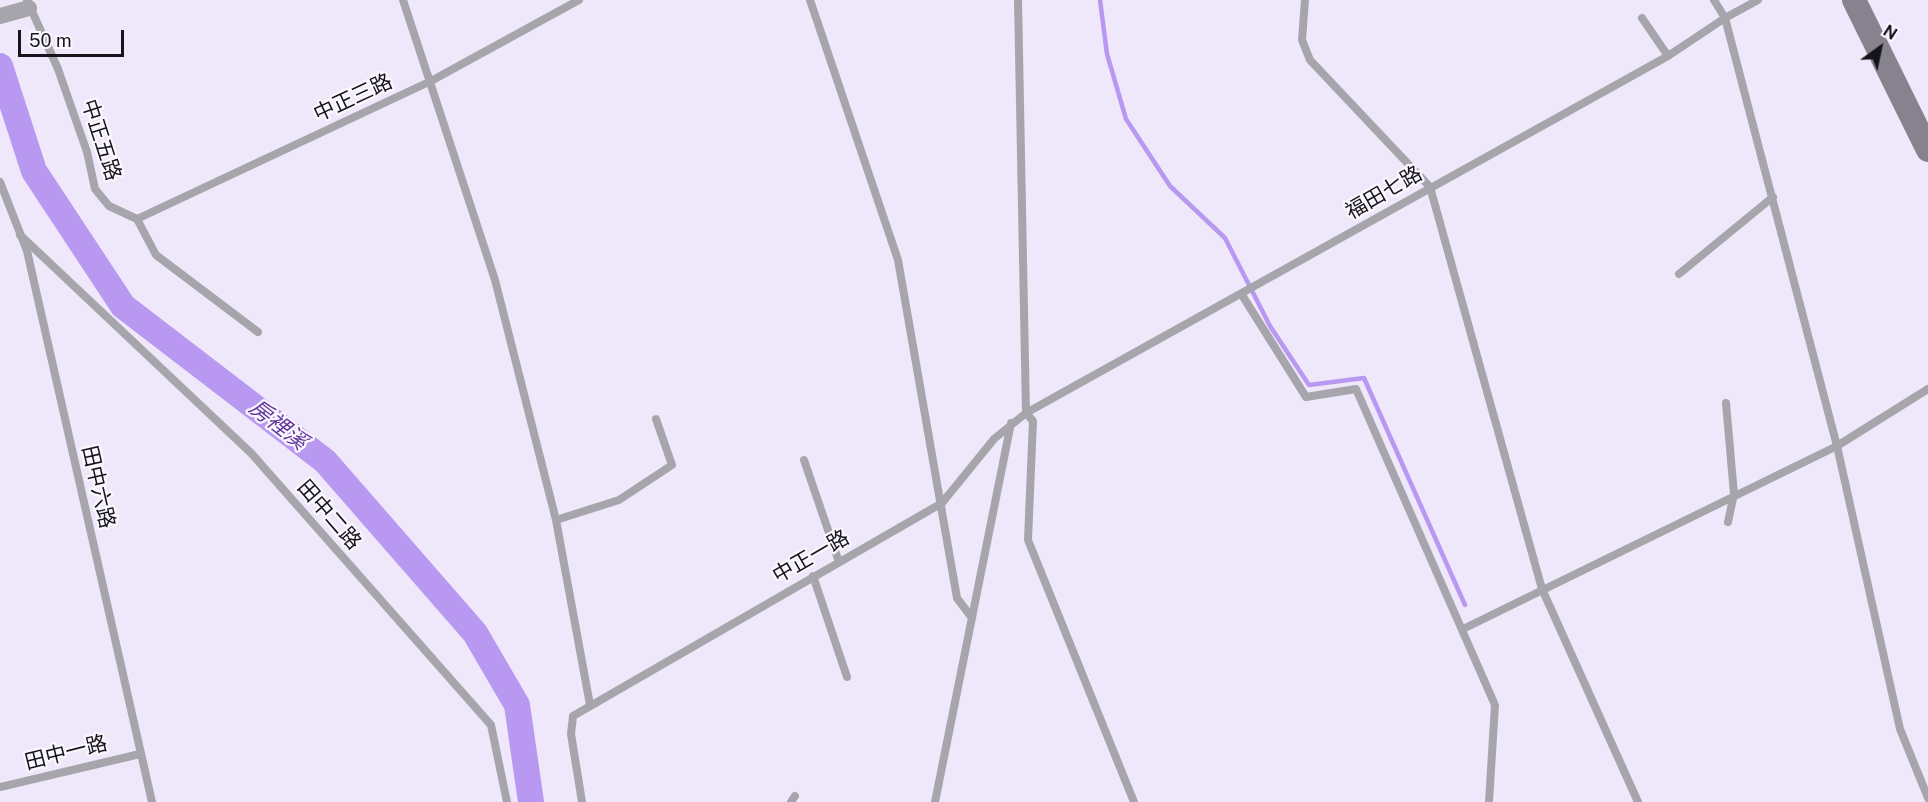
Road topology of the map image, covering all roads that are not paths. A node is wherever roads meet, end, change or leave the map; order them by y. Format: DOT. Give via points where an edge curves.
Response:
graph roads {
  1 [pos="403,0"];
  2 [pos="579,0"];
  3 [pos="810,0"];
  4 [pos="1018,0"];
  5 [pos="1305,0"];
  6 [pos="1714,0"];
  7 [pos="1758,0"];
  8 [pos="1854,0"];
  9 [pos="26,6"];
  10 [pos="0,16"];
  11 [pos="1642,18"];
  12 [pos="1725,18"];
  13 [pos="1668,56"];
  14 [pos="431,81"];
  15 [pos="1928,150"];
  16 [pos="0,182"];
  17 [pos="1430,187"];
  18 [pos="1773,197"];
  19 [pos="136,219"];
  20 [pos="20,235"];
  21 [pos="1679,274"];
  22 [pos="1242,295"];
  23 [pos="258,332"];
  24 [pos="1928,389"];
  25 [pos="1726,403"];
  26 [pos="1026,413"];
  27 [pos="656,419"];
  28 [pos="1011,423"];
  29 [pos="1837,446"];
  30 [pos="804,460"];
  31 [pos="1734,494"];
  32 [pos="942,503"];
  33 [pos="556,520"];
  34 [pos="1728,522"];
  35 [pos="839,562"];
  36 [pos="813,576"];
  37 [pos="1542,589"];
  38 [pos="972,618"];
  39 [pos="1462,629"];
  40 [pos="847,676"];
  41 [pos="590,705"];
  42 [pos="140,753"];
  43 [pos="0,787"];
  44 [pos="1928,798"];
  45 [pos="152,802"];
  46 [pos="507,802"];
  47 [pos="582,802"];
  48 [pos="935,802"];
  49 [pos="1134,802"];
  50 [pos="1489,802"];
  51 [pos="1638,802"];
  1 -- 14 [label="lane"];
  2 -- 14 [label="lane, 中正三路"];
  3 -- 32 [label="lane" via="898,260"];
  4 -- 26 [label="lane"];
  5 -- 17 [label="lane" via="1302,40 1310,60"];
  6 -- 12 [label="lane"];
  7 -- 12 [label="lane, 福田七路"];
  8 -- 15 [label="main road"];
  9 -- 10 [label="street"];
  9 -- 19 [label="lane, 中正五路" via="58,69 87,152 95,189 109,206"];
  11 -- 13 [label="lane"];
  12 -- 13 [label="lane, 福田七路"];
  12 -- 18 [label="lane"];
  13 -- 17 [label="lane, 福田七路"];
  14 -- 19 [label="lane, 中正三路"];
  14 -- 33 [label="lane" via="495,280"];
  16 -- 20 [label="lane, 田中六路"];
  17 -- 22 [label="lane, 福田七路"];
  17 -- 37 [label="lane"];
  18 -- 21 [label="lane"];
  18 -- 29 [label="lane"];
  19 -- 23 [label="lane" via="156,255"];
  20 -- 42 [label="lane, 田中六路" via="27,250"];
  20 -- 46 [label="lane, 田中二路" via="251,453 491,725"];
  22 -- 26 [label="lane, 福田七路"];
  22 -- 39 [label="lane" via="1306,397 1356,389"];
  24 -- 29 [label="lane"];
  25 -- 31 [label="lane"];
  26 -- 28 [label="lane, 中正一路"];
  26 -- 49 [label="lane" via="1033,421 1028,540"];
  27 -- 33 [label="lane" via="672,465 620,500"];
  28 -- 32 [label="lane, 中正一路"];
  28 -- 38 [label="lane"];
  29 -- 31 [label="lane"];
  29 -- 44 [label="lane" via="1900,729"];
  30 -- 35 [label="lane"];
  31 -- 34 [label="lane"];
  31 -- 37 [label="lane"];
  32 -- 35 [label="lane, 中正一路"];
  32 -- 38 [label="lane" via="957,598"];
  33 -- 41 [label="lane"];
  35 -- 36 [label="lane, 中正一路"];
  36 -- 40 [label="lane"];
  36 -- 41 [label="lane, 中正一路"];
  37 -- 39 [label="lane"];
  37 -- 51 [label="lane"];
  38 -- 48 [label="lane"];
  39 -- 50 [label="lane" via="1495,705"];
  41 -- 47 [label="lane, 中正一路" via="573,716 571,734"];
  42 -- 43 [label="lane, 田中一路"];
  42 -- 45 [label="lane, 田中六路"];
}
